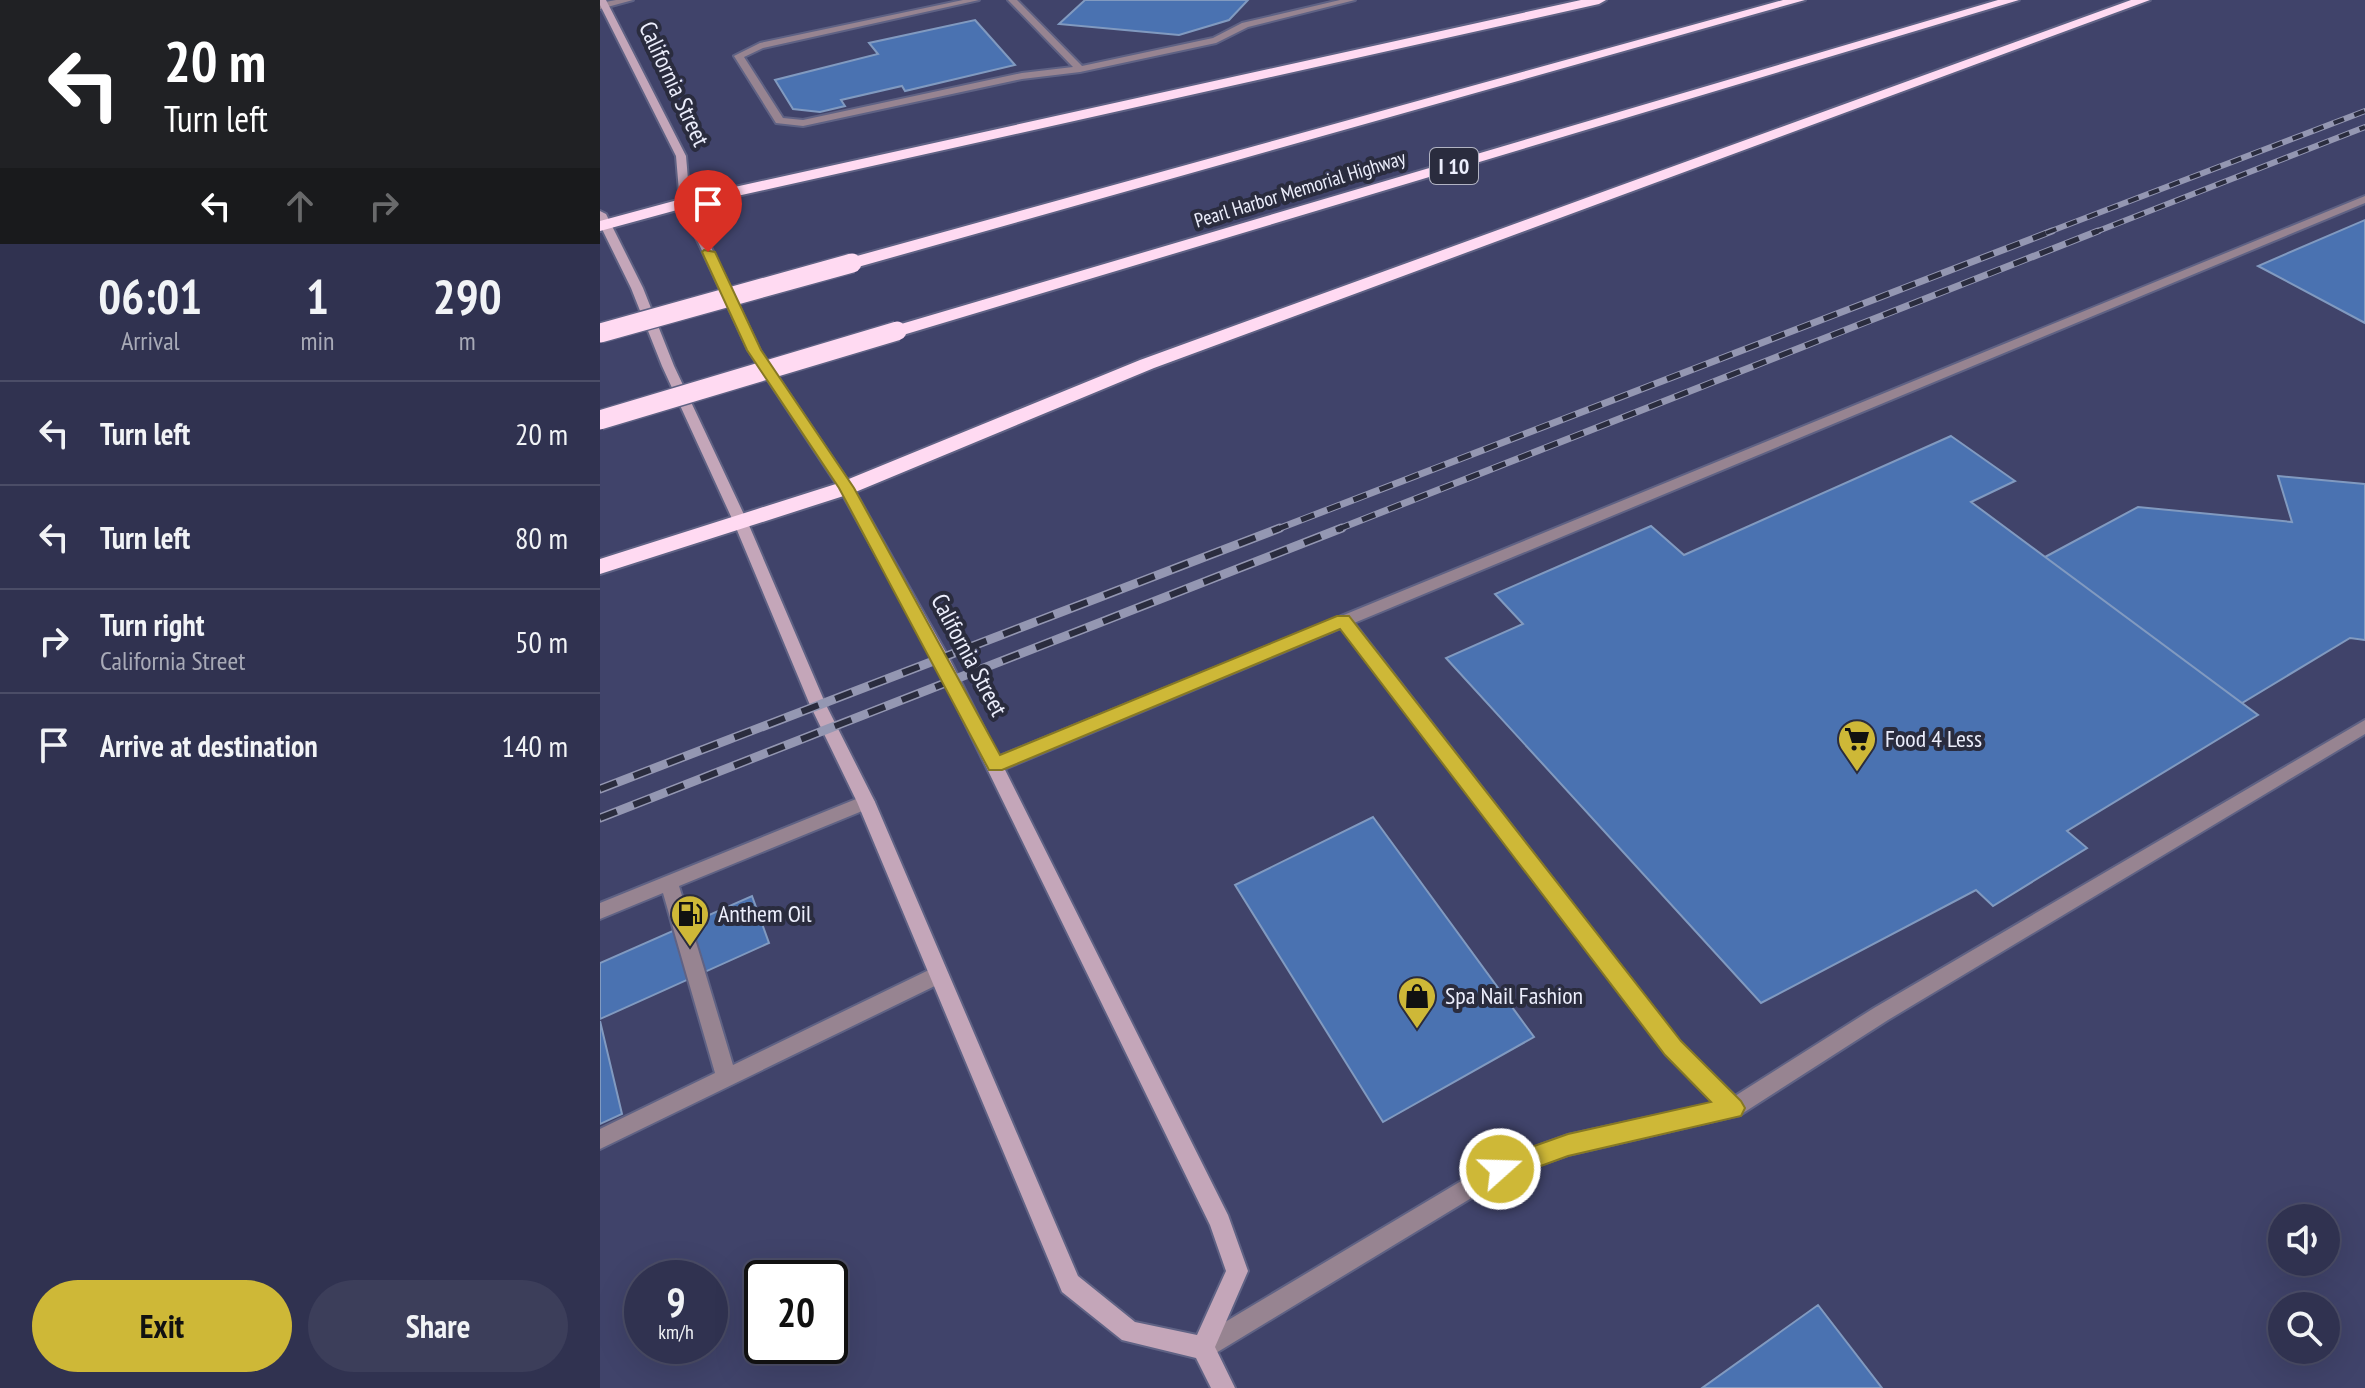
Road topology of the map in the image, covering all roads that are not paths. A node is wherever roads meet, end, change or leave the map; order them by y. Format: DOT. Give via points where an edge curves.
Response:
graph roads {
  1 [pos="629,0"];
  2 [pos="975,0"];
  3 [pos="1012,0"];
  4 [pos="1351,0"];
  5 [pos="1599,0"];
  6 [pos="1798,0"];
  7 [pos="2012,0"];
  8 [pos="2143,0"];
  9 [pos="602,4"];
  10 [pos="1080,69"];
  11 [pos="2365,199"];
  12 [pos="685,203"];
  13 [pos="602,222"];
  14 [pos="600,333"];
  15 [pos="600,420"];
  16 [pos="846,488"];
  17 [pos="741,523"];
  18 [pos="600,567"];
  19 [pos="1343,620"];
  20 [pos="2365,726"];
  21 [pos="996,765"];
  22 [pos="866,802"];
  23 [pos="669,882"];
  24 [pos="600,911"];
  25 [pos="938,975"];
  26 [pos="727,1079"];
  27 [pos="1733,1108"];
  28 [pos="600,1139"];
  29 [pos="1203,1348"];
  30 [pos="1223,1388"];
  1 -- 9 [label="street"];
  2 -- 10 [label="street" via="760,46 739,56 780,121 803,123 1022,76"];
  3 -- 10 [label="street"];
  4 -- 10 [label="street" via="1245,25 1216,40"];
  5 -- 12 [label="highway"];
  6 -- 14 [label="highway, Pearl Harbor Memorial Highway, bridge"];
  7 -- 15 [label="highway, Pearl Harbor Memorial Highway / I 10, bridge"];
  8 -- 16 [label="highway" via="1162,358"];
  9 -- 12 [label="main road, California Street" via="681,156"];
  11 -- 19 [label="street"];
  12 -- 13 [label="highway"];
  12 -- 16 [label="main road, California Street" via="754,350"];
  13 -- 17 [label="main road" via="637,288"];
  16 -- 17 [label="highway"];
  16 -- 21 [label="main road, California Street"];
  17 -- 18 [label="highway"];
  17 -- 22 [label="main road" via="828,729"];
  19 -- 21 [label="street"];
  19 -- 27 [label="street" via="1673,1048"];
  20 -- 27 [label="street"];
  21 -- 29 [label="main road, California Street" via="1220,1222 1237,1271"];
  22 -- 23 [label="street"];
  22 -- 25 [label="main road"];
  23 -- 24 [label="street"];
  23 -- 26 [label="street"];
  25 -- 26 [label="street"];
  25 -- 29 [label="main road" via="1070,1284 1130,1332"];
  26 -- 28 [label="street"];
  27 -- 29 [label="street" via="1568,1145 1500,1169"];
  29 -- 30 [label="main road"];
}
